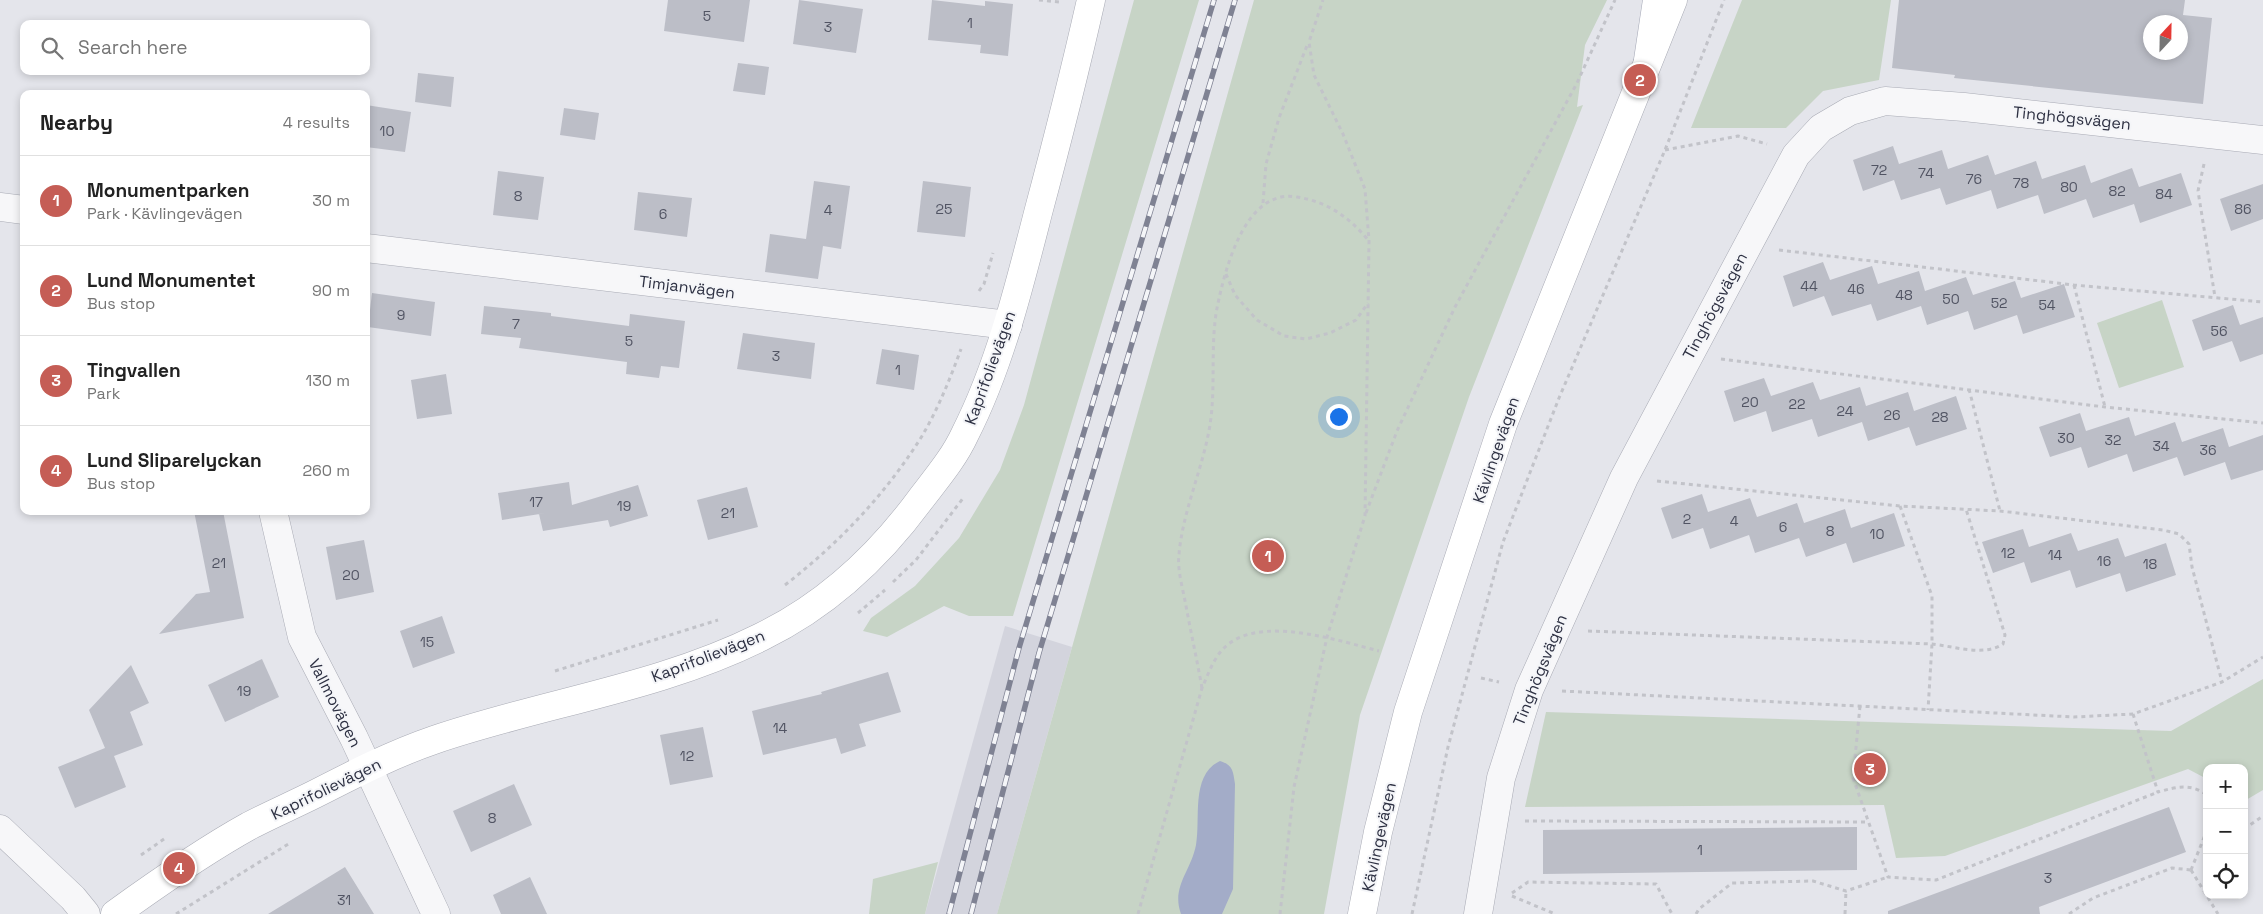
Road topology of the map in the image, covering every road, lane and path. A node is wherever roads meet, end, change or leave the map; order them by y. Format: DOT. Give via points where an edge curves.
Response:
graph roads {
  1 [pos="1039,0"];
  2 [pos="1322,0"];
  3 [pos="1615,0"];
  4 [pos="1657,0"];
  5 [pos="1673,0"];
  6 [pos="1724,0"];
  7 [pos="1078,1"];
  8 [pos="1309,42"];
  9 [pos="1648,60"];
  10 [pos="2211,133"];
  11 [pos="2263,140"];
  12 [pos="1665,150"];
  13 [pos="1796,155"];
  14 [pos="1264,203"];
  15 [pos="0,207"];
  16 [pos="20,210"];
  17 [pos="1369,241"];
  18 [pos="1747,246"];
  19 [pos="370,248"];
  20 [pos="994,251"];
  21 [pos="1226,274"];
  22 [pos="2074,285"];
  23 [pos="2214,297"];
  24 [pos="2263,302"];
  25 [pos="1368,303"];
  26 [pos="972,320"];
  27 [pos="1008,324"];
  28 [pos="1688,355"];
  29 [pos="1969,389"];
  30 [pos="2105,407"];
  31 [pos="2263,423"];
  32 [pos="1624,478"];
  33 [pos="968,491"];
  34 [pos="1900,506"];
  35 [pos="1966,509"];
  36 [pos="2000,511"];
  37 [pos="274,515"];
  38 [pos="1365,516"];
  39 [pos="781,589"];
  40 [pos="725,618"];
  41 [pos="851,618"];
  42 [pos="1555,630"];
  43 [pos="1327,637"];
  44 [pos="1932,644"];
  45 [pos="1378,651"];
  46 [pos="2263,657"];
  47 [pos="552,672"];
  48 [pos="1481,678"];
  49 [pos="2222,682"];
  50 [pos="1202,688"];
  51 [pos="1529,690"];
  52 [pos="1860,706"];
  53 [pos="1928,710"];
  54 [pos="2133,714"];
  55 [pos="368,767"];
  56 [pos="2158,792"];
  57 [pos="2203,792"];
  58 [pos="2263,816"];
  59 [pos="1494,821"];
  60 [pos="1869,822"];
  61 [pos="2248,826"];
  62 [pos="0,830"];
  63 [pos="173,834"];
  64 [pos="2203,840"];
  65 [pos="294,841"];
  66 [pos="136,859"];
  67 [pos="2191,870"];
  68 [pos="1888,876"];
  69 [pos="1846,890"];
  70 [pos="86,914"];
  71 [pos="114,914"];
  72 [pos="176,914"];
  73 [pos="436,914"];
  74 [pos="1138,914"];
  75 [pos="1280,914"];
  76 [pos="1362,914"];
  77 [pos="1412,914"];
  78 [pos="1478,914"];
  79 [pos="1555,914"];
  80 [pos="1672,914"];
  81 [pos="1696,914"];
  82 [pos="1845,914"];
  83 [pos="2070,914"];
  84 [pos="2218,914"];
  1 -- 7 [label="path"];
  2 -- 8 [label="path"];
  3 -- 38 [label="path" via="1577,83 1455,308 1397,430"];
  4 -- 9 [label="main road"];
  5 -- 9 [label="main road, Kävlingevägen"];
  6 -- 12 [label="path"];
  7 -- 27 [label="main road, Kaprifolievägen" via="1077,63"];
  8 -- 14 [label="path" via="1279,118 1266,164"];
  8 -- 17 [label="path" via="1314,75 1344,134 1365,189"];
  9 -- 76 [label="main road, Kävlingevägen" via="1503,424 1408,712 1378,832"];
  10 -- 11 [label="street, Tinghögsvägen"];
  10 -- 13 [label="street, Tinghögsvägen" via="1885,101 1850,111 1821,128"];
  10 -- 23 [label="path" via="2198,192"];
  12 -- 13 [label="path" via="1738,136"];
  12 -- 77 [label="path" via="1573,364 1503,542 1448,747"];
  13 -- 18 [label="street, Tinghögsvägen"];
  14 -- 17 [label="path" via="1288,195 1312,199 1353,221"];
  14 -- 21 [label="path" via="1247,221"];
  15 -- 16 [label="street"];
  17 -- 25 [label="path"];
  18 -- 22 [label="path"];
  18 -- 28 [label="street, Tinghögsvägen"];
  19 -- 26 [label="street, Timjanvägen"];
  20 -- 26 [label="path" via="984,284 975,297"];
  21 -- 25 [label="path" via="1235,295 1257,320 1284,336 1306,339 1330,333 1356,320"];
  21 -- 50 [label="path" via="1217,309 1205,454 1179,554"];
  22 -- 23 [label="path"];
  22 -- 30 [label="path"];
  23 -- 24 [label="path"];
  25 -- 38 [label="path"];
  26 -- 27 [label="street, Timjanvägen"];
  26 -- 39 [label="path" via="948,383 922,436 874,502 824,555"];
  27 -- 55 [label="main road, Kaprifolievägen" via="964,437 893,535 868,562 826,598 762,637 706,660 635,684 504,718 441,738"];
  28 -- 29 [label="path"];
  28 -- 32 [label="street, Tinghögsvägen"];
  29 -- 30 [label="path"];
  29 -- 36 [label="path"];
  30 -- 31 [label="path"];
  32 -- 34 [label="path"];
  32 -- 42 [label="street, Tinghögsvägen"];
  33 -- 41 [label="path" via="916,560"];
  34 -- 35 [label="path"];
  34 -- 44 [label="path" via="1932,596"];
  35 -- 36 [label="path"];
  35 -- 44 [label="path" via="2005,635 2003,644 1987,651"];
  36 -- 49 [label="path" via="2179,534 2189,544"];
  37 -- 55 [label="street, Vallmovägen" via="302,637"];
  38 -- 43 [label="path"];
  40 -- 47 [label="path"];
  42 -- 44 [label="path"];
  42 -- 51 [label="street, Tinghögsvägen"];
  43 -- 45 [label="path"];
  43 -- 50 [label="path" via="1293,631 1254,633 1233,641 1215,658"];
  43 -- 75 [label="path" via="1294,787"];
  44 -- 53 [label="path"];
  46 -- 49 [label="path"];
  48 -- 51 [label="path"];
  49 -- 54 [label="path"];
  50 -- 74 [label="path"];
  51 -- 52 [label="path"];
  51 -- 59 [label="street, Tinghögsvägen" via="1500,778"];
  52 -- 53 [label="path"];
  52 -- 60 [label="path" via="1853,778"];
  53 -- 54 [label="path" via="2074,718"];
  54 -- 56 [label="path"];
  55 -- 71 [label="main road, Kaprifolievägen" via="250,826 179,868"];
  55 -- 73 [label="street, Vallmovägen"];
  56 -- 57 [label="path" via="2184,786"];
  56 -- 68 [label="path" via="1936,880"];
  58 -- 61 [label="path"];
  59 -- 60 [label="path"];
  59 -- 78 [label="street, Tinghögsvägen"];
  60 -- 68 [label="path"];
  62 -- 70 [label="street"];
  63 -- 66 [label="path"];
  64 -- 67 [label="path"];
  65 -- 72 [label="path"];
  67 -- 83 [label="path" via="2172,868 2093,898"];
  67 -- 84 [label="path"];
  68 -- 69 [label="path"];
  69 -- 81 [label="path" via="1813,881 1732,883"];
  69 -- 82 [label="path"];
  79 -- 80 [label="path" via="1510,895 1528,882 1656,884"];
}
